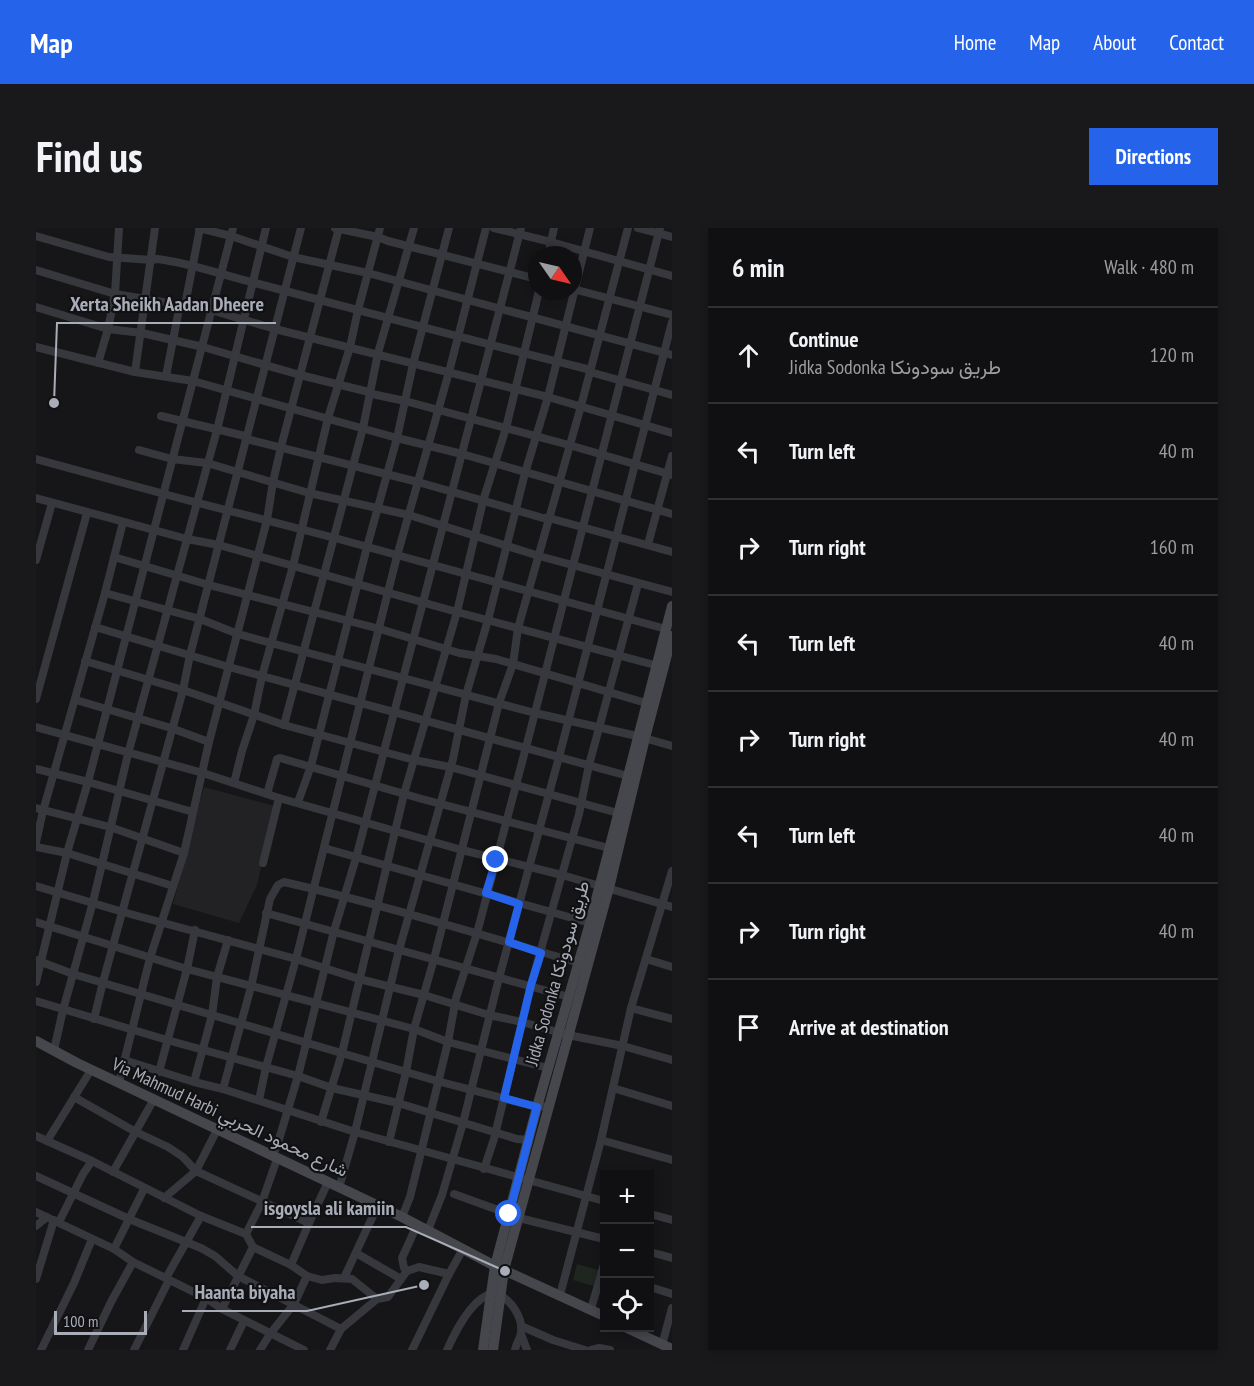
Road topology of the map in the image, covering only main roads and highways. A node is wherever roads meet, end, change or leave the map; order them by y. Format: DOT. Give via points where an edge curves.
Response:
graph roads {
  1 [pos="672,606"];
  2 [pos="669,633"];
  3 [pos="660,666"];
  4 [pos="641,737"];
  5 [pos="604,887"];
  6 [pos="583,964"];
  7 [pos="563,1034"];
  8 [pos="36,1041"];
  9 [pos="543,1107"];
  10 [pos="523,1179"];
  11 [pos="500,1268"];
  12 [pos="497,1294"];
  13 [pos="600,1314"];
  14 [pos="635,1332"];
  15 [pos="667,1347"];
  16 [pos="483,1350"];
  17 [pos="493,1350"];
  1 -- 2 [label="main road, Jidka Sodonka طريق سودونكا"];
  2 -- 3 [label="main road, Jidka Sodonka طريق سودونكا"];
  3 -- 4 [label="main road, Jidka Sodonka طريق سودونكا"];
  3 -- 4 [label="main road, Jidka Sodonka طريق سودونكا" via="646,703"];
  4 -- 5 [label="main road, Jidka Sodonka طريق سودونكا"];
  4 -- 5 [label="main road, Jidka Sodonka طريق سودونكا" via="609,848"];
  5 -- 6 [label="main road, Jidka Sodonka طريق سودونكا"];
  5 -- 6 [label="main road, Jidka Sodonka طريق سودونكا" via="590,923"];
  6 -- 7 [label="main road, Jidka Sodonka طريق سودونكا"];
  6 -- 7 [label="main road, Jidka Sodonka طريق سودونكا" via="569,997"];
  7 -- 9 [label="main road, Jidka Sodonka طريق سودونكا"];
  7 -- 9 [label="main road, Jidka Sodonka طريق سودونكا" via="548,1068"];
  8 -- 11 [label="main road, Via Mahmud Harbi شارع محمود الحربي"];
  9 -- 10 [label="main road, Jidka Sodonka طريق سودونكا"];
  9 -- 10 [label="main road, Jidka Sodonka طريق سودونكا" via="529,1140"];
  10 -- 11 [label="main road, Jidka Sodonka طريق سودونكا"];
  11 -- 12 [label="main road, Jidka Sodonka طريق سودونكا"];
  11 -- 13 [label="main road, Via Mahmud Harbi شارع محمود الحربي"];
  12 -- 16 [label="main road, Jidka Sodonka طريق سودونكا"];
  12 -- 17 [label="main road, Jidka Sodonka طريق سودونكا"];
  14 -- 15 [label="main road"];
}
